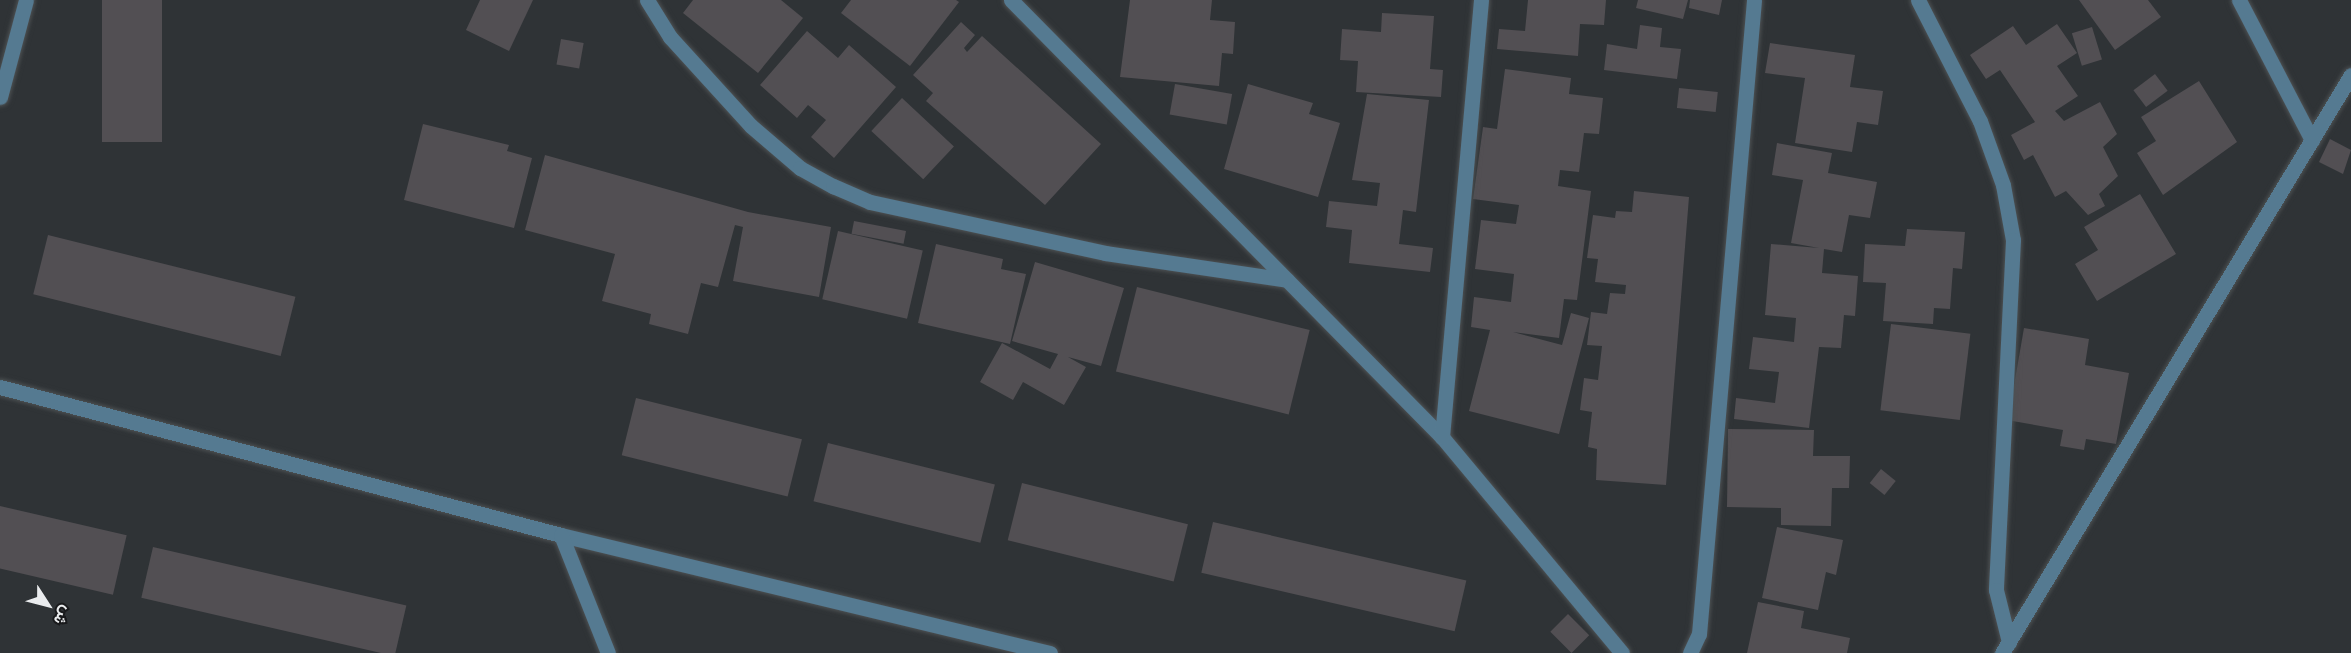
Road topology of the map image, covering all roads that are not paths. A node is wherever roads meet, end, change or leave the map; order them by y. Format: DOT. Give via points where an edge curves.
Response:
graph roads {
  1 [pos="26,0"];
  2 [pos="647,0"];
  3 [pos="1011,0"];
  4 [pos="1481,0"];
  5 [pos="1754,0"];
  6 [pos="1918,0"];
  7 [pos="2239,0"];
  8 [pos="2351,75"];
  9 [pos="0,97"];
  10 [pos="2312,140"];
  11 [pos="1287,280"];
  12 [pos="0,387"];
  13 [pos="1442,437"];
  14 [pos="561,535"];
  15 [pos="2005,648"];
  16 [pos="608,653"];
  17 [pos="1050,653"];
  18 [pos="1622,653"];
  19 [pos="1690,653"];
  1 -- 9 [label="street"];
  2 -- 11 [label="street" via="670,37 752,126 800,168 832,186 870,202 1105,253"];
  3 -- 11 [label="street"];
  4 -- 13 [label="street"];
  5 -- 19 [label="street" via="1699,634"];
  6 -- 15 [label="street" via="1980,121 2003,185 2013,240 1996,590"];
  7 -- 10 [label="street"];
  8 -- 10 [label="street"];
  10 -- 15 [label="street"];
  11 -- 13 [label="street"];
  12 -- 14 [label="street"];
  13 -- 18 [label="street"];
  14 -- 16 [label="street"];
  14 -- 17 [label="street"];
}
